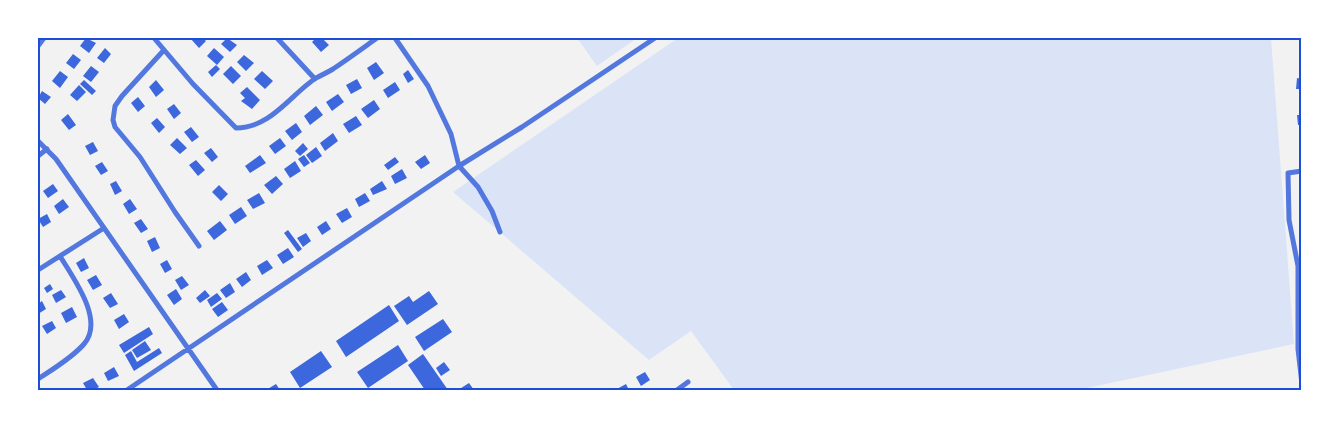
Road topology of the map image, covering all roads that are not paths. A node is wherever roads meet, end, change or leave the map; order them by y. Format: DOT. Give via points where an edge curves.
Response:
graph roads {
  1 [pos="154,38"];
  2 [pos="277,38"];
  3 [pos="377,38"];
  4 [pos="395,38"];
  5 [pos="655,38"];
  6 [pos="41,39"];
  7 [pos="38,46"];
  8 [pos="164,50"];
  9 [pos="315,79"];
  10 [pos="38,140"];
  11 [pos="47,149"];
  12 [pos="38,156"];
  13 [pos="459,166"];
  14 [pos="1302,171"];
  15 [pos="104,228"];
  16 [pos="500,232"];
  17 [pos="200,246"];
  18 [pos="60,256"];
  19 [pos="1300,267"];
  20 [pos="38,270"];
  21 [pos="188,350"];
  22 [pos="38,379"];
  23 [pos="688,382"];
  24 [pos="1302,384"];
  25 [pos="127,390"];
  26 [pos="216,390"];
  27 [pos="677,390"];
  1 -- 8 [label="street"];
  2 -- 9 [label="street"];
  3 -- 9 [label="street"];
  4 -- 13 [label="street" via="428,86 451,134"];
  5 -- 13 [label="street"];
  6 -- 7 [label="street"];
  8 -- 9 [label="street" via="236,128 263,121"];
  8 -- 17 [label="street" via="122,96 113,120"];
  10 -- 11 [label="street"];
  11 -- 12 [label="street"];
  11 -- 15 [label="street"];
  13 -- 16 [label="street" via="478,187"];
  13 -- 21 [label="street"];
  14 -- 19 [label="street" via="1288,173 1289,220"];
  15 -- 18 [label="street"];
  15 -- 21 [label="street"];
  18 -- 20 [label="street"];
  18 -- 22 [label="street" via="83,297 91,317 91,330 84,344"];
  19 -- 24 [label="street" via="1298,349"];
  21 -- 25 [label="street"];
  21 -- 26 [label="street"];
  23 -- 27 [label="street"];
}
